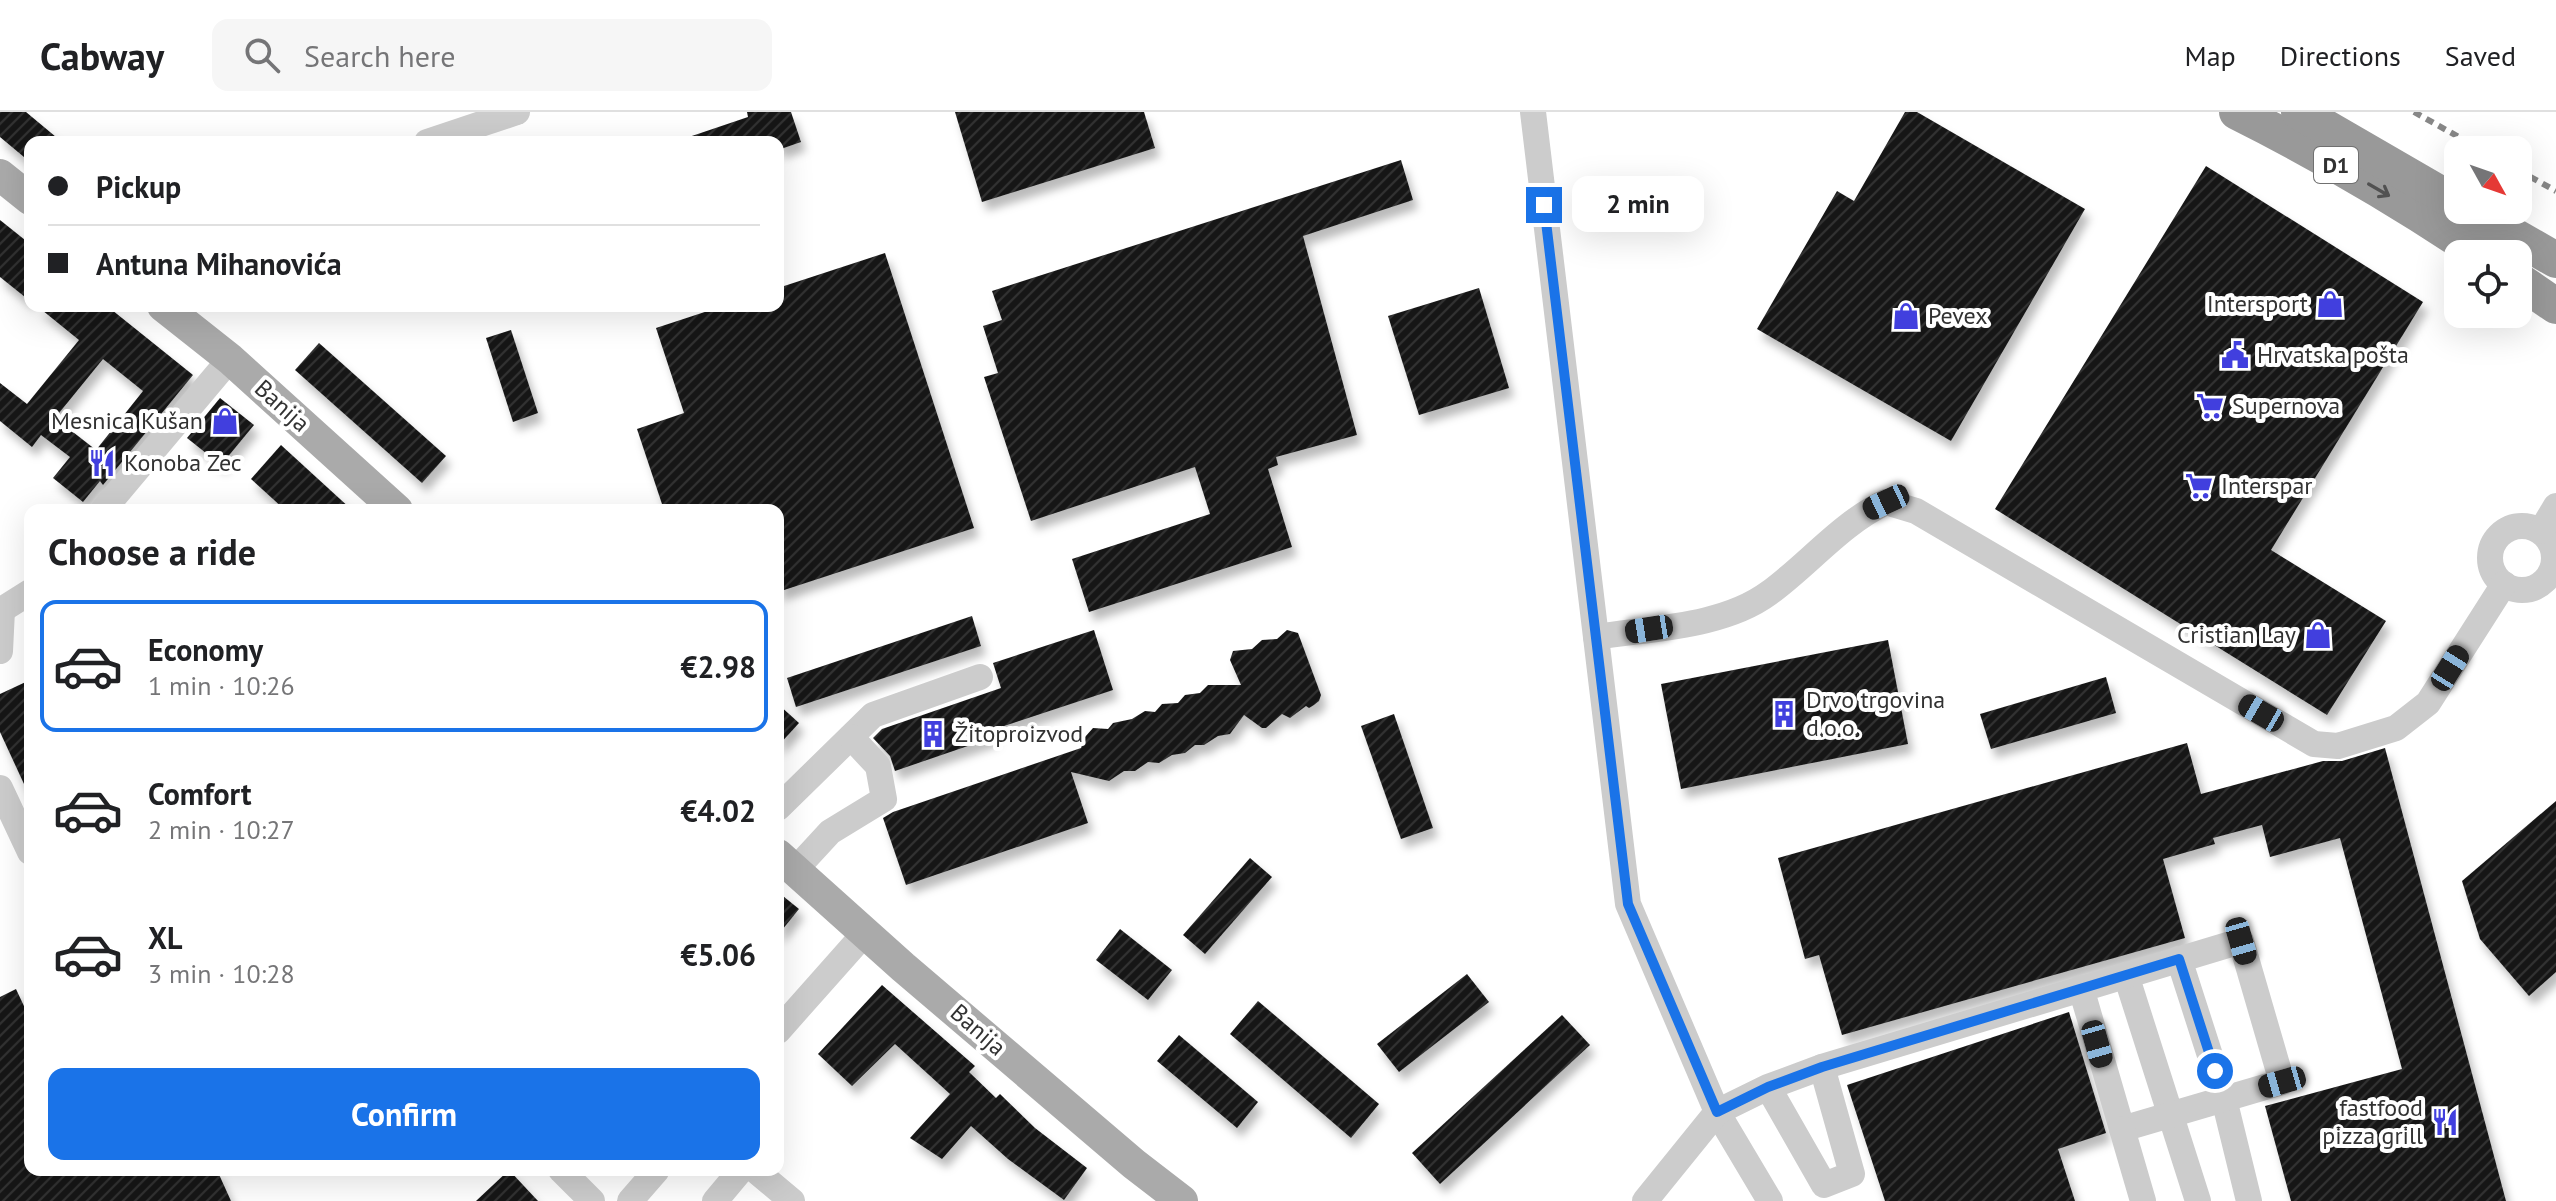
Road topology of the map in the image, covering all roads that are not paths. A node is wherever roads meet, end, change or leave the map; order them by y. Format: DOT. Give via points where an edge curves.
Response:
graph roads {
  1 [pos="517,112"];
  2 [pos="1533,112"];
  3 [pos="2237,112"];
  4 [pos="2299,112"];
  5 [pos="445,136"];
  6 [pos="0,175"];
  7 [pos="24,194"];
  8 [pos="2444,196"];
  9 [pos="2493,224"];
  10 [pos="2459,240"];
  11 [pos="2556,260"];
  12 [pos="2532,290"];
  13 [pos="2556,306"];
  14 [pos="171,312"];
  15 [pos="230,359"];
  16 [pos="108,504"];
  17 [pos="390,504"];
  18 [pos="2556,506"];
  19 [pos="2541,531"];
  20 [pos="2504,584"];
  21 [pos="24,596"];
  22 [pos="1,611"];
  23 [pos="1596,637"];
  24 [pos="0,651"];
  25 [pos="980,677"];
  26 [pos="851,737"];
  27 [pos="0,788"];
  28 [pos="784,802"];
  29 [pos="24,839"];
  30 [pos="786,862"];
  31 [pos="865,933"];
  32 [pos="2179,959"];
  33 [pos="2126,975"];
  34 [pos="2081,988"];
  35 [pos="784,1024"];
  36 [pos="1822,1067"];
  37 [pos="1768,1087"];
  38 [pos="2224,1099"];
  39 [pos="1717,1112"];
  40 [pos="2172,1114"];
  41 [pos="2122,1129"];
  42 [pos="567,1176"];
  43 [pos="652,1176"];
  44 [pos="736,1176"];
  45 [pos="762,1176"];
  46 [pos="592,1201"];
  47 [pos="630,1201"];
  48 [pos="715,1201"];
  49 [pos="792,1201"];
  50 [pos="1182,1201"];
  51 [pos="1645,1201"];
  52 [pos="1770,1201"];
  53 [pos="2143,1201"];
  54 [pos="2198,1201"];
  55 [pos="2249,1201"];
  1 -- 5 [label="street"];
  2 -- 23 [label="street"];
  3 -- 10 [label="highway, D1, one-way"];
  4 -- 8 [label="highway, D1"];
  6 -- 7 [label="main road"];
  9 -- 11 [label="highway"];
  12 -- 13 [label="highway"];
  14 -- 15 [label="main road, Banija"];
  15 -- 16 [label="street"];
  15 -- 17 [label="main road, Banija"];
  18 -- 19 [label="street"];
  19 -- 20 [label="street" via="2552,546 2550,574 2534,587"];
  19 -- 20 [label="street" via="2511,528 2495,541 2492,569"];
  20 -- 23 [label="street" via="2428,703 2396,728 2338,746 2314,744 1916,511 1886,502 1861,514 1768,594 1728,616"];
  21 -- 22 [label="street"];
  22 -- 24 [label="street"];
  23 -- 39 [label="street" via="1628,904"];
  25 -- 26 [label="street" via="873,715"];
  26 -- 28 [label="street"];
  26 -- 30 [label="street" via="878,766 884,799"];
  27 -- 29 [label="street"];
  30 -- 31 [label="main road, Banija"];
  31 -- 35 [label="street"];
  31 -- 50 [label="main road, Banija"];
  32 -- 33 [label="street"];
  32 -- 38 [label="street"];
  32 -- 38 [label="street" via="2241,941 2282,1082"];
  33 -- 34 [label="street"];
  33 -- 40 [label="street"];
  34 -- 36 [label="street"];
  34 -- 41 [label="street"];
  36 -- 37 [label="street"];
  36 -- 37 [label="street" via="1852,1174 1824,1185"];
  37 -- 39 [label="street"];
  38 -- 40 [label="street"];
  38 -- 55 [label="street"];
  39 -- 51 [label="street"];
  39 -- 52 [label="street"];
  40 -- 41 [label="street"];
  40 -- 54 [label="street"];
  41 -- 53 [label="street"];
  42 -- 46 [label="street"];
  43 -- 47 [label="street"];
  44 -- 48 [label="street"];
  45 -- 49 [label="street"];
}
